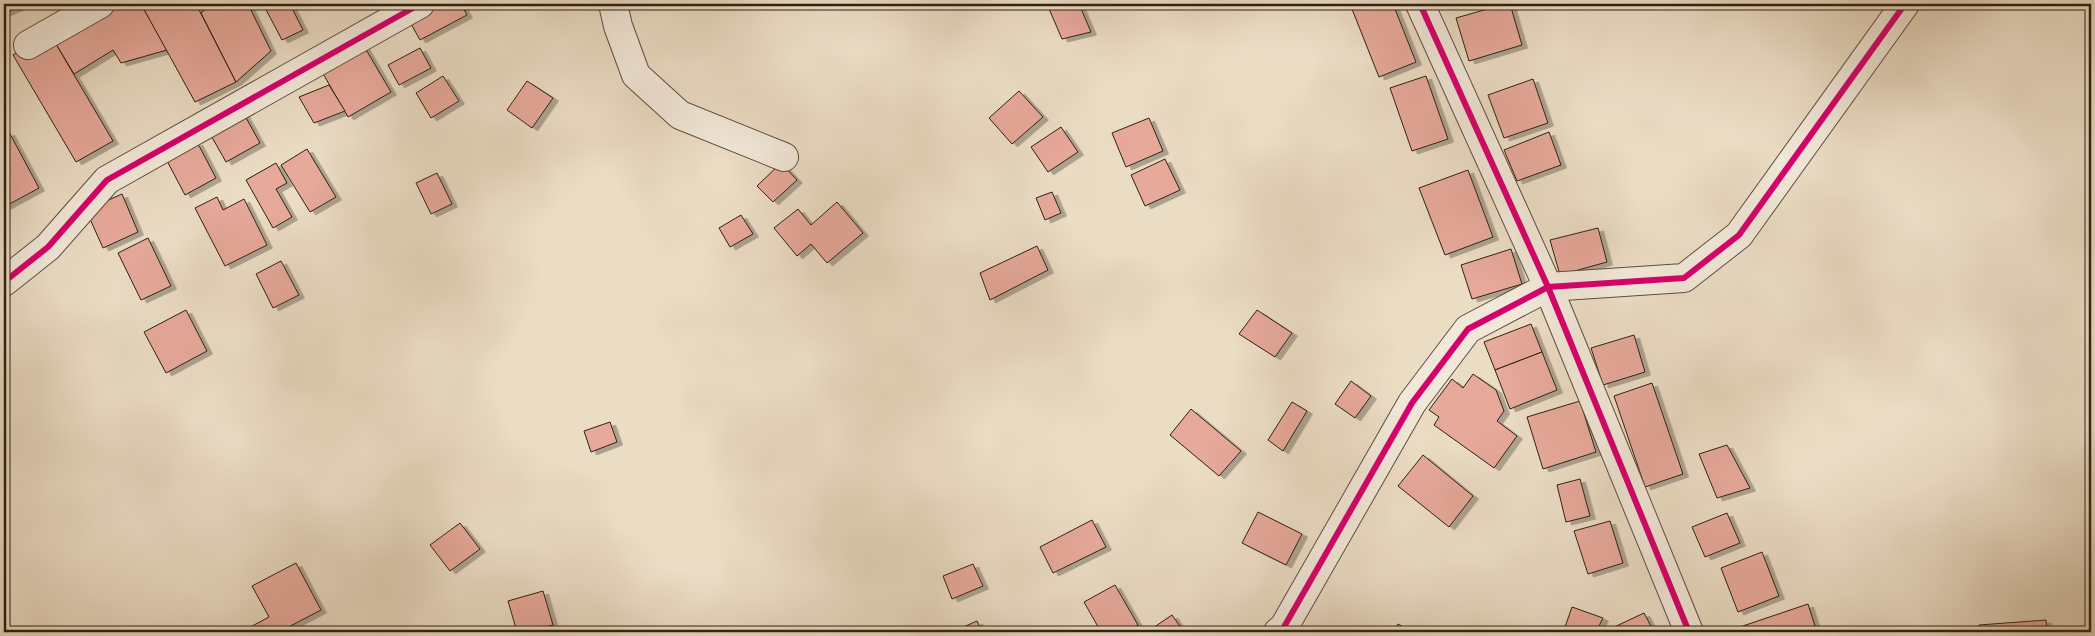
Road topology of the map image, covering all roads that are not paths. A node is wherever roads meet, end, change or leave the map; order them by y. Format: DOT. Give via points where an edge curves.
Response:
graph roads {
  1 [pos="100,4"];
  2 [pos="420,4"];
  3 [pos="613,4"];
  4 [pos="1420,4"];
  5 [pos="1905,4"];
  6 [pos="28,46"];
  7 [pos="784,157"];
  8 [pos="4,282"];
  9 [pos="1548,287"];
  10 [pos="1278,632"];
  11 [pos="1688,632"];
  1 -- 6 [label="street"];
  2 -- 8 [label="street" via="108,180 48,247"];
  3 -- 7 [label="street" via="636,75 680,115"];
  4 -- 9 [label="street"];
  5 -- 9 [label="street" via="1739,235 1684,278"];
  9 -- 10 [label="street" via="1468,329 1412,403 1284,627"];
  9 -- 11 [label="street"];
}
